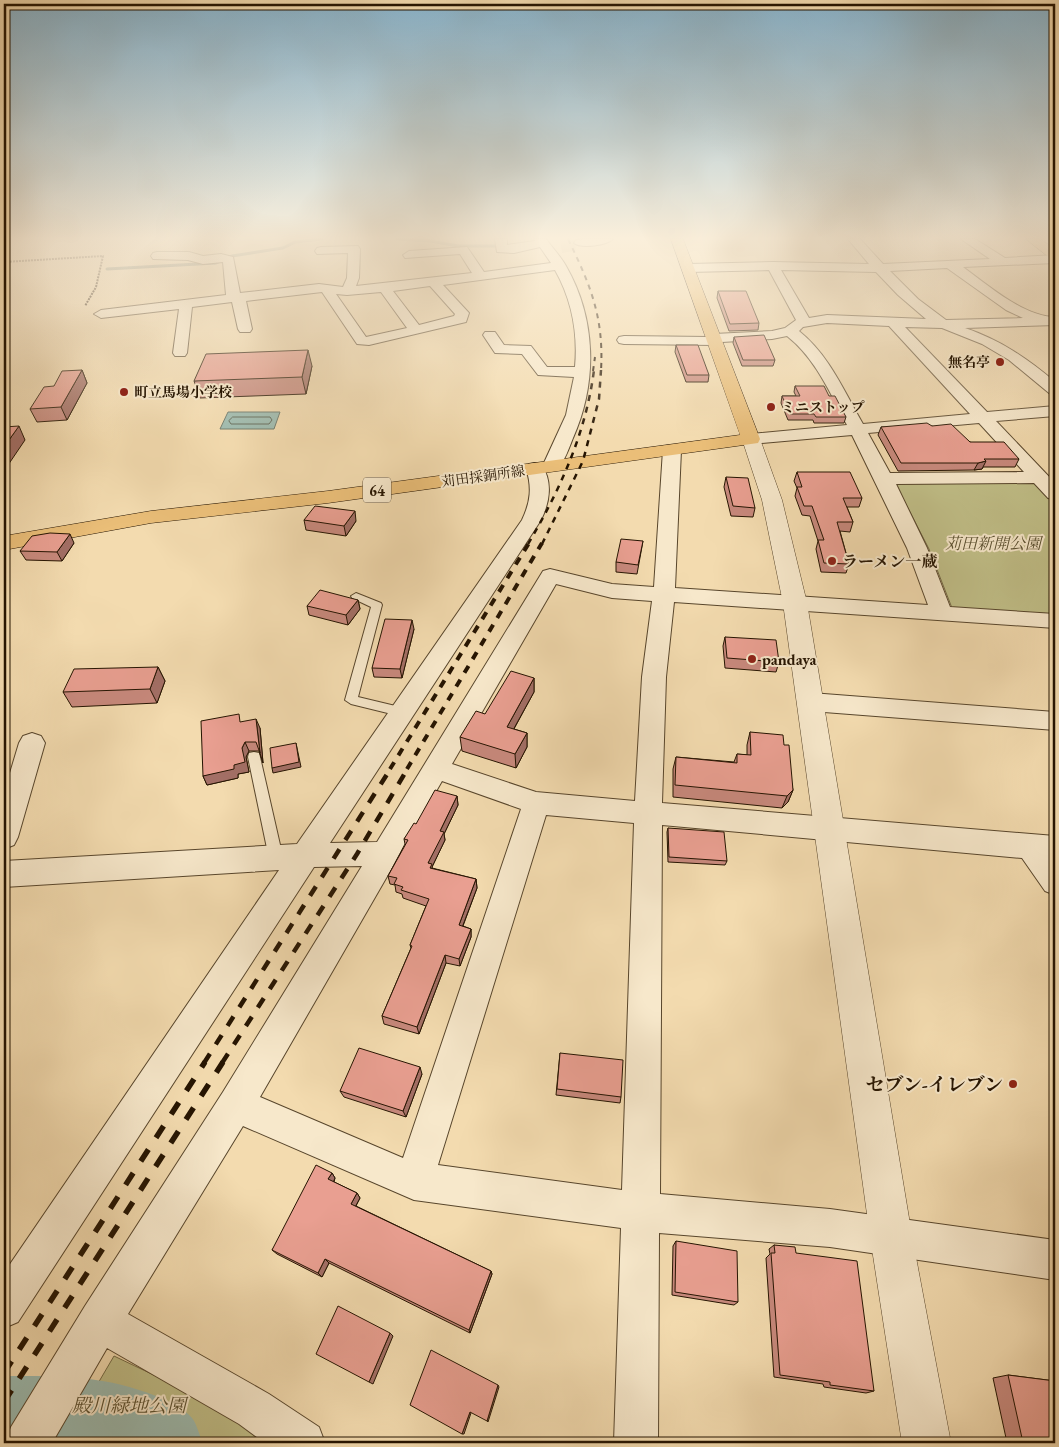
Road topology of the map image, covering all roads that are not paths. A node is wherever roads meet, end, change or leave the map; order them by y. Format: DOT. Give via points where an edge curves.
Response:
graph roads {
  1 [pos="165,307"];
  2 [pos="186,307"];
  3 [pos="239,307"];
  4 [pos="338,307"];
  5 [pos="398,307"];
  6 [pos="456,307"];
  7 [pos="577,307"];
  8 [pos="702,307"];
  9 [pos="795,307"];
  10 [pos="919,307"];
  11 [pos="1010,307"];
  12 [pos="101,314"];
  13 [pos="804,322"];
  14 [pos="893,322"];
  15 [pos="1051,323"];
  16 [pos="942,324"];
  17 [pos="245,329"];
  18 [pos="416,330"];
  19 [pos="790,331"];
  20 [pos="490,336"];
  21 [pos="624,340"];
  22 [pos="714,340"];
  23 [pos="180,354"];
  24 [pos="581,372"];
  25 [pos="1055,390"];
  26 [pos="1055,411"];
  27 [pos="983,416"];
  28 [pos="857,429"];
  29 [pos="752,439"];
  30 [pos="672,450"];
  31 [pos="543,466"];
  32 [pos="1039,477"];
  33 [pos="884,478"];
  34 [pos="1055,494"];
  35 [pos="4,543"];
  36 [pos="664,595"];
  37 [pos="356,596"];
  38 [pos="795,604"];
  39 [pos="942,614"];
  40 [pos="1055,622"];
  41 [pos="811,702"];
  42 [pos="404,712"];
  43 [pos="1055,721"];
  44 [pos="32,743"];
  45 [pos="254,757"];
  46 [pos="435,768"];
  47 [pos="536,803"];
  48 [pos="648,812"];
  49 [pos="831,829"];
  50 [pos="4,837"];
  51 [pos="1043,848"];
  52 [pos="384,854"];
  53 [pos="291,856"];
  54 [pos="4,874"];
  55 [pos="1055,882"];
  56 [pos="236,1105"];
  57 [pos="414,1181"];
  58 [pos="642,1212"];
  59 [pos="891,1236"];
  60 [pos="1055,1260"];
  61 [pos="4,1308"];
  62 [pos="100,1321"];
  63 [pos="27,1443"];
  64 [pos="303,1443"];
  65 [pos="636,1443"];
  66 [pos="927,1443"];
  1 -- 12 [label="street"];
  2 -- 23 [label="street"];
  3 -- 17 [label="street"];
  4 -- 18 [label="street" via="362,341"];
  5 -- 18 [label="street"];
  6 -- 18 [label="street" via="462,313 461,319"];
  7 -- 24 [label="street" via="583,339"];
  8 -- 22 [label="main road"];
  9 -- 13 [label="street"];
  10 -- 16 [label="street"];
  11 -- 15 [label="street"];
  13 -- 14 [label="street" via="836,319"];
  13 -- 19 [label="street"];
  14 -- 16 [label="street"];
  14 -- 27 [label="street"];
  15 -- 16 [label="street"];
  16 -- 25 [label="street" via="1000,347"];
  19 -- 22 [label="street"];
  19 -- 28 [label="street" via="820,360"];
  20 -- 24 [label="street" via="500,350 526,349 542,372"];
  21 -- 22 [label="street"];
  22 -- 29 [label="main road"];
  24 -- 31 [label="street" via="576,408"];
  26 -- 27 [label="street"];
  27 -- 28 [label="street"];
  27 -- 32 [label="street"];
  28 -- 29 [label="street"];
  28 -- 33 [label="street"];
  29 -- 30 [label="main road, 苅田採銅所線 / 64"];
  29 -- 38 [label="street" via="772,500"];
  30 -- 31 [label="main road, 苅田採銅所線 / 64"];
  30 -- 36 [label="street"];
  31 -- 35 [label="main road, 苅田採銅所線 / 64" via="328,497 151,517"];
  31 -- 42 [label="street" via="541,497 530,521"];
  32 -- 33 [label="street"];
  32 -- 34 [label="street"];
  33 -- 39 [label="street" via="917,548"];
  36 -- 38 [label="street"];
  36 -- 46 [label="street" via="612,591 550,576"];
  36 -- 48 [label="street" via="654,677"];
  37 -- 42 [label="lane" via="376,605 351,700"];
  38 -- 39 [label="street"];
  38 -- 41 [label="street"];
  39 -- 40 [label="street"];
  41 -- 43 [label="street"];
  41 -- 49 [label="street"];
  42 -- 53 [label="street"];
  44 -- 50 [label="street"];
  45 -- 53 [label="lane"];
  46 -- 47 [label="street"];
  46 -- 52 [label="street"];
  47 -- 48 [label="street"];
  47 -- 57 [label="street"];
  48 -- 49 [label="street"];
  48 -- 58 [label="street"];
  49 -- 51 [label="street"];
  49 -- 59 [label="street"];
  51 -- 55 [label="street"];
  52 -- 53 [label="street"];
  52 -- 56 [label="street"];
  53 -- 54 [label="street"];
  53 -- 61 [label="street"];
  56 -- 57 [label="street"];
  56 -- 62 [label="street"];
  57 -- 58 [label="street"];
  58 -- 59 [label="street"];
  58 -- 65 [label="street"];
  59 -- 60 [label="street"];
  59 -- 66 [label="street"];
  62 -- 63 [label="street"];
  62 -- 64 [label="street" via="254,1409"];
}
